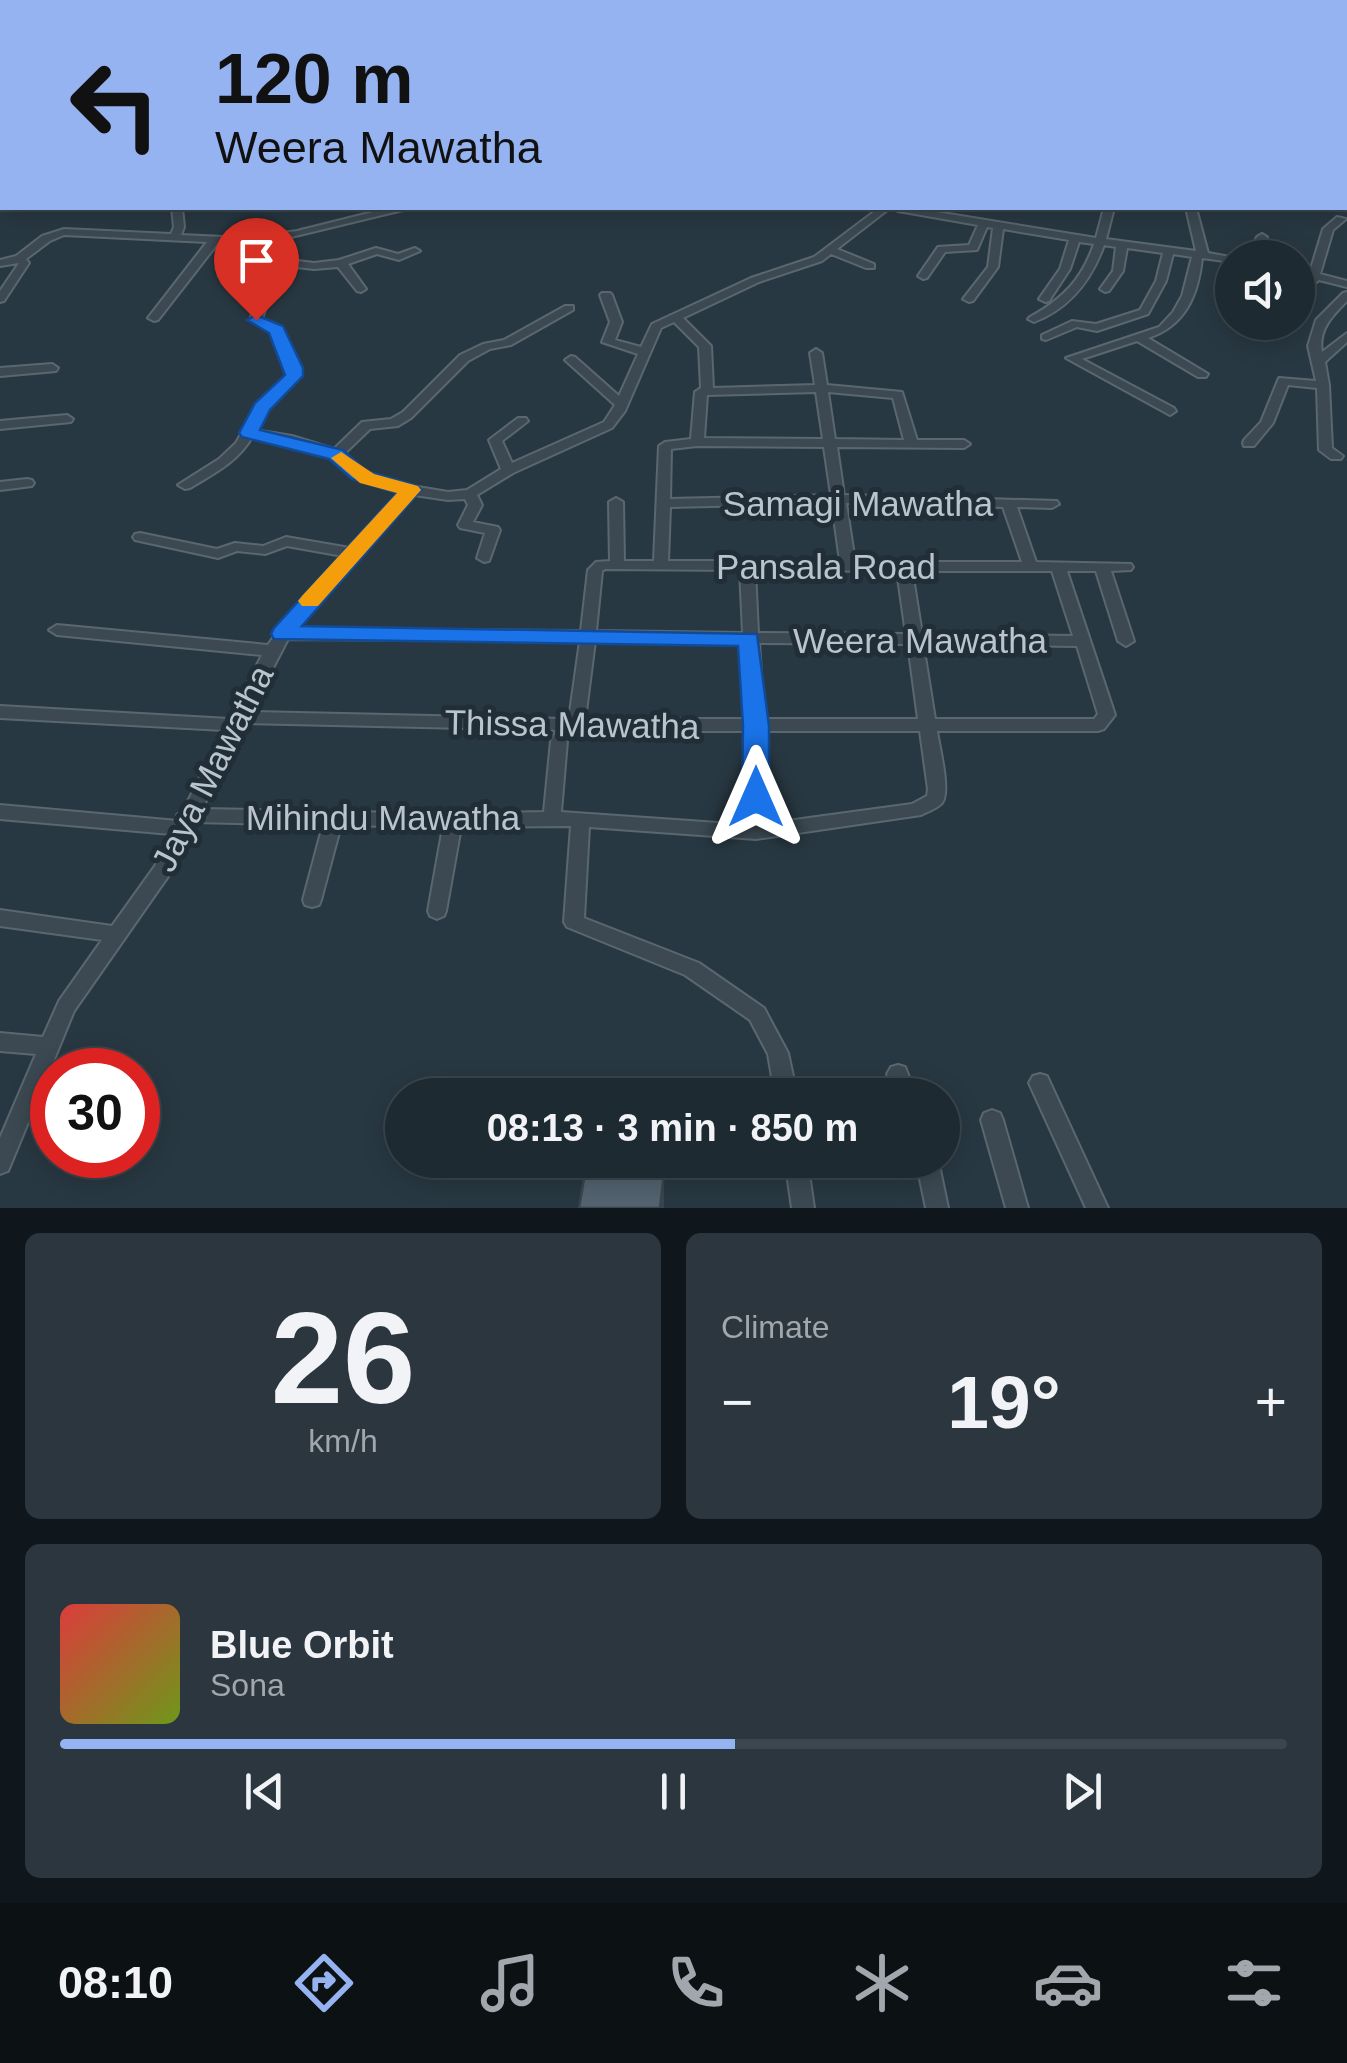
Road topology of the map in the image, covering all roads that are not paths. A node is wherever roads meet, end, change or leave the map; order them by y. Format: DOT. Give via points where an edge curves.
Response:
graph roads {
  1 [pos="177,210"];
  2 [pos="391,210"];
  3 [pos="883,210"];
  4 [pos="919,210"];
  5 [pos="975,210"];
  6 [pos="1109,210"];
  7 [pos="1191,210"];
  8 [pos="1340,219"];
  9 [pos="978,222"];
  10 [pos="998,225"];
  11 [pos="282,237"];
  12 [pos="1262,237"];
  13 [pos="174,238"];
  14 [pos="1075,238"];
  15 [pos="1261,240"];
  16 [pos="1101,241"];
  17 [pos="214,242"];
  18 [pos="1122,244"];
  19 [pos="1169,250"];
  20 [pos="832,251"];
  21 [pos="415,252"];
  22 [pos="1200,254"];
  23 [pos="1215,256"];
  24 [pos="22,260"];
  25 [pos="274,260"];
  26 [pos="341,263"];
  27 [pos="0,264"];
  28 [pos="870,266"];
  29 [pos="923,276"];
  30 [pos="1315,276"];
  31 [pos="1346,285"];
  32 [pos="361,289"];
  33 [pos="1106,289"];
  34 [pos="606,295"];
  35 [pos="1044,299"];
  36 [pos="0,300"];
  37 [pos="968,300"];
  38 [pos="568,308"];
  39 [pos="675,316"];
  40 [pos="154,318"];
  41 [pos="1034,318"];
  42 [pos="1046,336"];
  43 [pos="1347,336"];
  44 [pos="1138,337"];
  45 [pos="642,351"];
  46 [pos="816,352"];
  47 [pos="571,360"];
  48 [pos="1317,364"];
  49 [pos="52,368"];
  50 [pos="0,372"];
  51 [pos="1202,374"];
  52 [pos="1323,385"];
  53 [pos="820,388"];
  54 [pos="707,390"];
  55 [pos="622,404"];
  56 [pos="1170,411"];
  57 [pos="67,420"];
  58 [pos="522,421"];
  59 [pos="0,425"];
  60 [pos="248,433"];
  61 [pos="697,442"];
  62 [pos="911,442"];
  63 [pos="1249,442"];
  64 [pos="828,443"];
  65 [pos="964,444"];
  66 [pos="336,454"];
  67 [pos="1336,456"];
  68 [pos="508,470"];
  69 [pos="27,483"];
  70 [pos="186,485"];
  71 [pos="0,486"];
  72 [pos="410,490"];
  73 [pos="470,494"];
  74 [pos="838,499"];
  75 [pos="616,502"];
  76 [pos="664,503"];
  77 [pos="1009,503"];
  78 [pos="1052,504"];
  79 [pos="140,537"];
  80 [pos="351,554"];
  81 [pos="484,558"];
  82 [pos="617,565"];
  83 [pos="848,565"];
  84 [pos="1030,565"];
  85 [pos="661,566"];
  86 [pos="747,566"];
  87 [pos="904,566"];
  88 [pos="1058,566"];
  89 [pos="1102,567"];
  90 [pos="1126,567"];
  91 [pos="58,630"];
  92 [pos="282,634"];
  93 [pos="588,636"];
  94 [pos="918,638"];
  95 [pos="749,639"];
  96 [pos="1082,641"];
  97 [pos="1126,641"];
  98 [pos="272,651"];
  99 [pos="0,712"];
  100 [pos="234,721"];
  101 [pos="569,725"];
  102 [pos="928,725"];
  103 [pos="756,726"];
  104 [pos="0,812"];
  105 [pos="334,817"];
  106 [pos="552,818"];
  107 [pos="580,820"];
  108 [pos="452,821"];
  109 [pos="183,822"];
  110 [pos="756,832"];
  111 [pos="312,900"];
  112 [pos="438,911"];
  113 [pos="0,918"];
  114 [pos="115,934"];
  115 [pos="0,1042"];
  116 [pos="48,1046"];
  117 [pos="783,1078"];
  118 [pos="1040,1083"];
  119 [pos="992,1120"];
  120 [pos="0,1164"];
  121 [pos="799,1178"];
  122 [pos="931,1178"];
  123 [pos="804,1208"];
  124 [pos="937,1208"];
  125 [pos="1017,1208"];
  126 [pos="1097,1208"];
  1 -- 13 [label="street"];
  2 -- 11 [label="street"];
  3 -- 20 [label="street"];
  4 -- 9 [label="street"];
  5 -- 9 [label="street"];
  6 -- 16 [label="street"];
  7 -- 22 [label="street"];
  8 -- 30 [label="street" via="1328,229"];
  9 -- 10 [label="street"];
  9 -- 29 [label="street" via="973,248 942,249"];
  10 -- 14 [label="street"];
  10 -- 37 [label="street" via="992,268"];
  11 -- 17 [label="street"];
  11 -- 25 [label="street"];
  12 -- 15 [label="street"];
  13 -- 17 [label="street"];
  13 -- 24 [label="street" via="56,233"];
  14 -- 16 [label="street"];
  14 -- 35 [label="street" via="1065,269"];
  16 -- 18 [label="street"];
  16 -- 41 [label="street" via="1086,281 1061,306"];
  17 -- 40 [label="street"];
  18 -- 19 [label="street"];
  18 -- 33 [label="street" via="1118,271"];
  19 -- 22 [label="street"];
  19 -- 42 [label="street" via="1162,281 1144,312 1097,328 1076,323"];
  20 -- 28 [label="street"];
  20 -- 39 [label="street"];
  21 -- 26 [label="street" via="399,257 376,251"];
  22 -- 23 [label="street"];
  22 -- 44 [label="street" via="1181,310 1163,329"];
  24 -- 27 [label="street"];
  24 -- 36 [label="street"];
  25 -- 26 [label="street"];
  25 -- 60 [label="street" via="256,320 276,330 294,376"];
  26 -- 32 [label="street"];
  30 -- 31 [label="street"];
  31 -- 48 [label="street" via="1322,320 1314,346"];
  34 -- 45 [label="street" via="616,322 608,342"];
  38 -- 66 [label="street" via="464,358 407,415 366,425"];
  39 -- 45 [label="street" via="652,329"];
  39 -- 54 [label="street" via="704,346"];
  43 -- 48 [label="street"];
  44 -- 51 [label="street"];
  44 -- 56 [label="street" via="1072,360"];
  45 -- 55 [label="street"];
  46 -- 53 [label="street"];
  47 -- 55 [label="street"];
  48 -- 52 [label="street"];
  49 -- 50 [label="street"];
  52 -- 63 [label="street" via="1283,381 1267,423"];
  52 -- 67 [label="street" via="1326,450"];
  53 -- 54 [label="street"];
  53 -- 62 [label="street" via="898,395"];
  53 -- 64 [label="street"];
  54 -- 61 [label="street" via="698,396"];
  55 -- 68 [label="street" via="599,430"];
  57 -- 59 [label="street"];
  58 -- 68 [label="street" via="496,440"];
  60 -- 66 [label="street"];
  60 -- 70 [label="street" via="224,462"];
  61 -- 64 [label="street"];
  61 -- 76 [label="street" via="665,446"];
  62 -- 64 [label="street"];
  62 -- 65 [label="street"];
  64 -- 74 [label="street"];
  66 -- 72 [label="street" via="359,475"];
  68 -- 73 [label="street"];
  69 -- 71 [label="street"];
  72 -- 73 [label="street"];
  72 -- 80 [label="street, Jaya Mawatha"];
  73 -- 81 [label="street" via="475,505 465,525 493,530"];
  74 -- 76 [label="street, Samagi Mawatha"];
  74 -- 77 [label="street, Samagi Mawatha"];
  74 -- 83 [label="street"];
  75 -- 82 [label="street"];
  76 -- 85 [label="street"];
  77 -- 78 [label="street, Samagi Mawatha"];
  77 -- 84 [label="street"];
  79 -- 80 [label="street" via="218,554 286,541"];
  80 -- 92 [label="street, Jaya Mawatha"];
  82 -- 85 [label="street, Pansala Road"];
  82 -- 93 [label="street" via="595,570"];
  83 -- 86 [label="street, Pansala Road"];
  83 -- 87 [label="street, Pansala Road"];
  84 -- 87 [label="street, Pansala Road"];
  84 -- 88 [label="street, Pansala Road"];
  85 -- 86 [label="street, Pansala Road"];
  86 -- 95 [label="street"];
  87 -- 94 [label="street"];
  88 -- 89 [label="street, Pansala Road"];
  88 -- 96 [label="street, Thissa Mawatha"];
  89 -- 90 [label="street, Pansala Road"];
  89 -- 97 [label="street"];
  91 -- 98 [label="street"];
  92 -- 93 [label="street, Weera Mawatha"];
  92 -- 98 [label="street, Jaya Mawatha"];
  93 -- 95 [label="street, Weera Mawatha"];
  93 -- 101 [label="street" via="578,712"];
  94 -- 95 [label="street, Weera Mawatha"];
  94 -- 96 [label="street, Weera Mawatha"];
  94 -- 102 [label="street"];
  95 -- 103 [label="street"];
  96 -- 102 [label="street, Thissa Mawatha" via="1107,715 1098,725"];
  98 -- 100 [label="street, Jaya Mawatha"];
  99 -- 100 [label="street, Thissa Mawatha"];
  100 -- 101 [label="street, Thissa Mawatha"];
  100 -- 109 [label="street, Jaya Mawatha"];
  101 -- 103 [label="street, Thissa Mawatha"];
  101 -- 106 [label="street" via="559,741"];
  102 -- 103 [label="street, Thissa Mawatha"];
  102 -- 110 [label="street, Mihindu Mawatha" via="937,789 927,806"];
  103 -- 110 [label="street"];
  104 -- 109 [label="street, Mihindu Mawatha"];
  105 -- 108 [label="street, Mihindu Mawatha"];
  105 -- 109 [label="street, Mihindu Mawatha"];
  105 -- 111 [label="street"];
  106 -- 107 [label="street, Mihindu Mawatha"];
  106 -- 108 [label="street, Mihindu Mawatha"];
  107 -- 110 [label="street, Mihindu Mawatha"];
  107 -- 117 [label="street" via="574,922 692,969 757,1014"];
  108 -- 112 [label="street"];
  109 -- 114 [label="street, Jaya Mawatha" via="162,870"];
  113 -- 114 [label="street"];
  114 -- 116 [label="street, Jaya Mawatha"];
  115 -- 116 [label="street"];
  116 -- 120 [label="street, Jaya Mawatha"];
  118 -- 126 [label="street"];
  119 -- 125 [label="street"];
  121 -- 123 [label="street"];
  122 -- 124 [label="street"];
}
